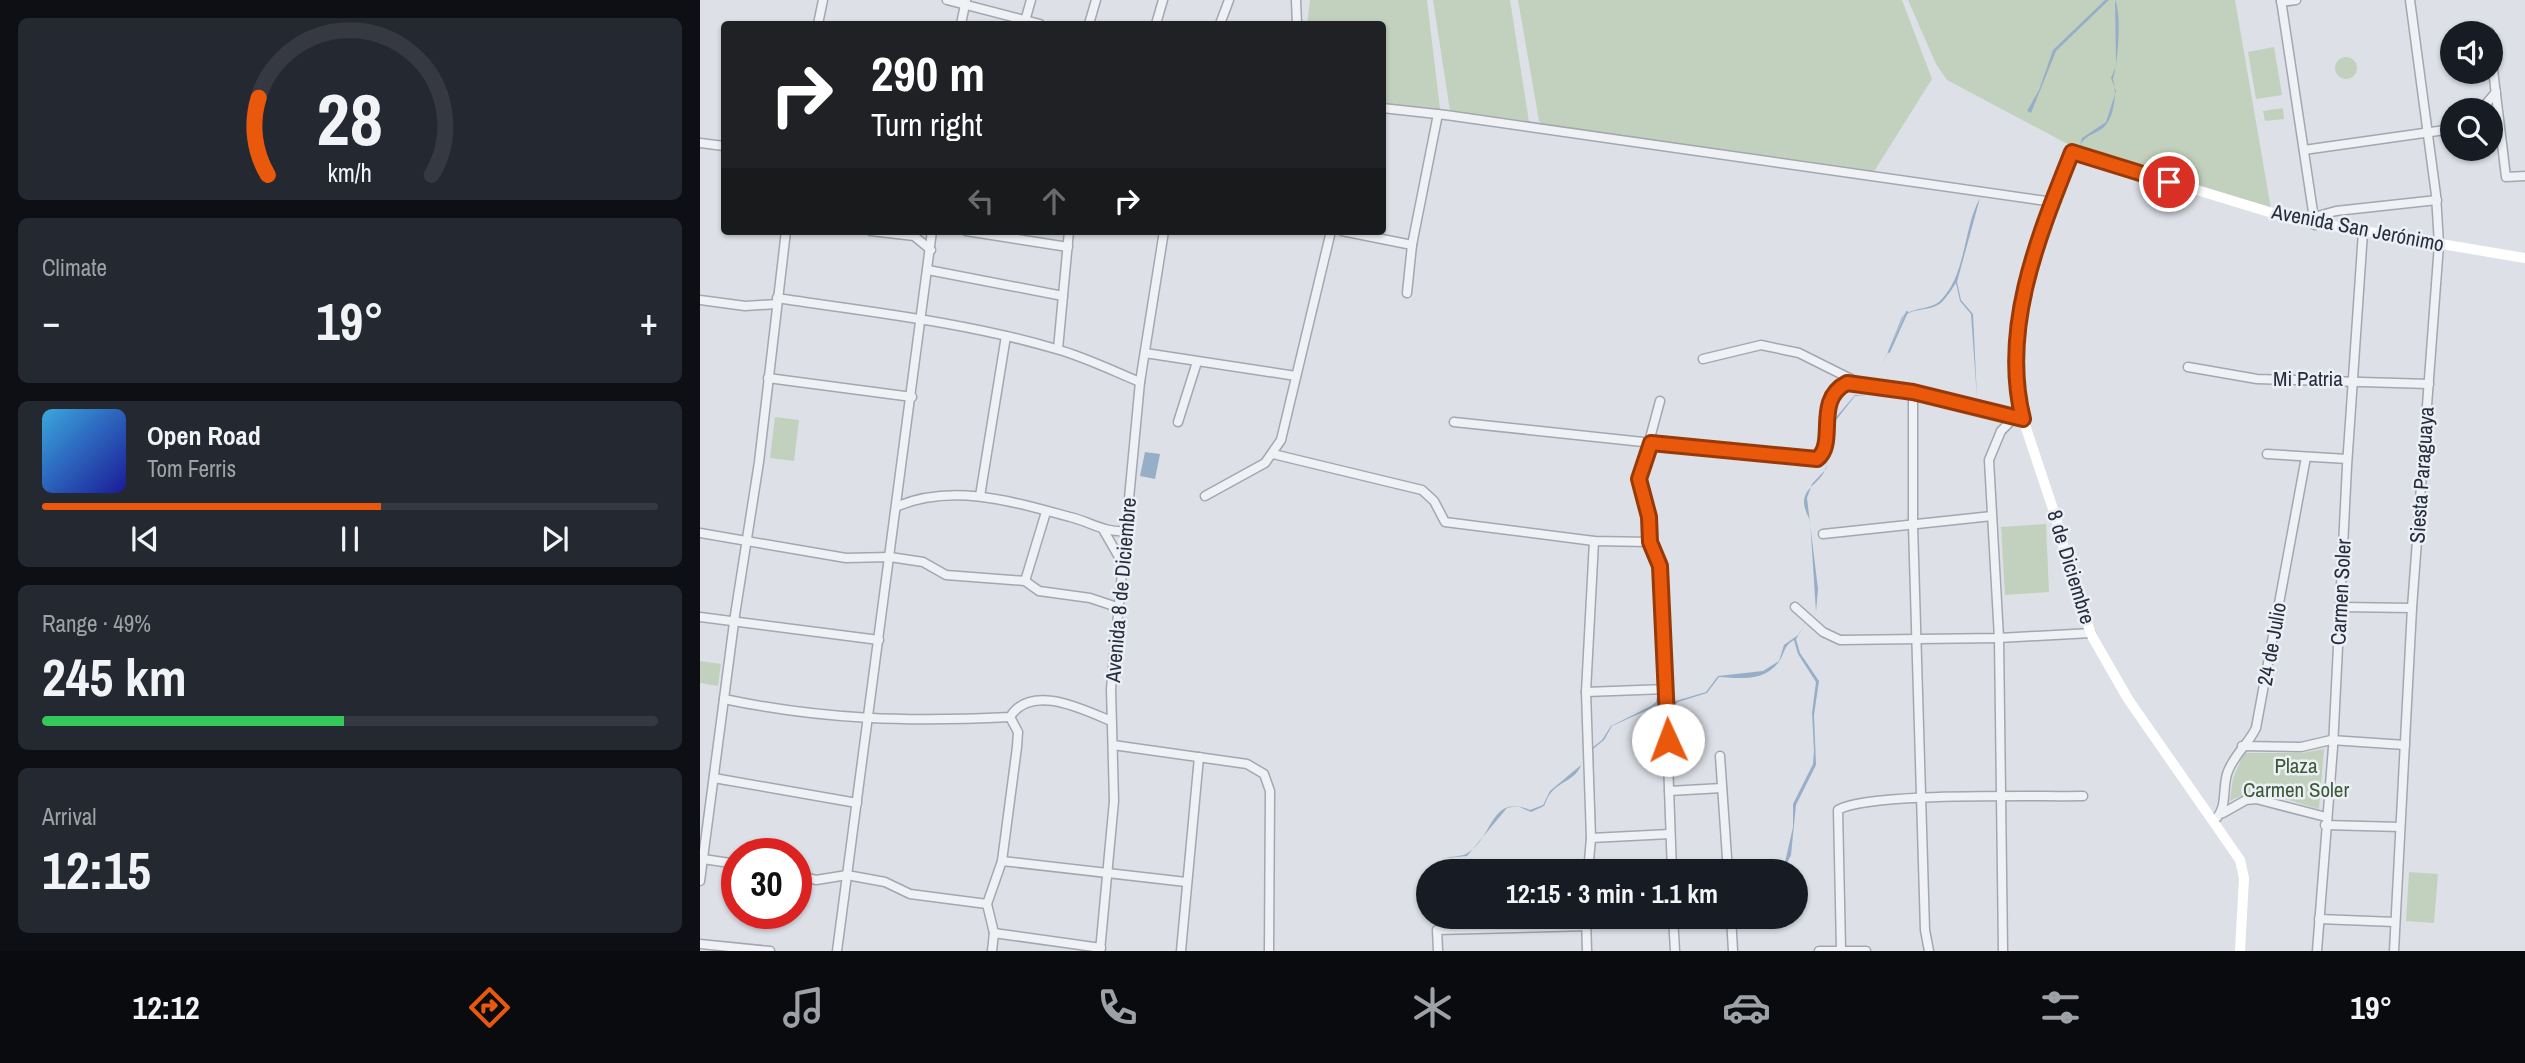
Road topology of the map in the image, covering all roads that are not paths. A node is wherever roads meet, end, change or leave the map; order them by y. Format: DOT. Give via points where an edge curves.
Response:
graph roads {
  1 [pos="822,0"];
  2 [pos="947,0"];
  3 [pos="1031,0"];
  4 [pos="1096,0"];
  5 [pos="1163,0"];
  6 [pos="1229,0"];
  7 [pos="1296,0"];
  8 [pos="2296,0"];
  9 [pos="2410,0"];
  10 [pos="2281,1"];
  11 [pos="965,3"];
  12 [pos="818,21"];
  13 [pos="962,21"];
  14 [pos="1025,21"];
  15 [pos="1090,21"];
  16 [pos="1157,21"];
  17 [pos="1221,21"];
  18 [pos="1297,21"];
  19 [pos="2495,84"];
  20 [pos="2496,92"];
  21 [pos="2491,98"];
  22 [pos="1386,108"];
  23 [pos="1438,114"];
  24 [pos="2440,132"];
  25 [pos="2428,133"];
  26 [pos="700,143"];
  27 [pos="721,146"];
  28 [pos="2304,150"];
  29 [pos="2072,152"];
  30 [pos="2525,176"];
  31 [pos="2437,200"];
  32 [pos="2053,202"];
  33 [pos="2315,221"];
  34 [pos="2363,232"];
  35 [pos="785,235"];
  36 [pos="905,235"];
  37 [pos="932,235"];
  38 [pos="992,235"];
  39 [pos="1069,235"];
  40 [pos="1163,235"];
  41 [pos="1330,235"];
  42 [pos="1362,235"];
  43 [pos="2439,244"];
  44 [pos="1412,245"];
  45 [pos="1068,247"];
  46 [pos="931,250"];
  47 [pos="2525,258"];
  48 [pos="928,270"];
  49 [pos="1407,293"];
  50 [pos="1063,296"];
  51 [pos="700,300"];
  52 [pos="777,301"];
  53 [pos="922,319"];
  54 [pos="1006,336"];
  55 [pos="1058,349"];
  56 [pos="1145,353"];
  57 [pos="1703,359"];
  58 [pos="1197,362"];
  59 [pos="2188,367"];
  60 [pos="1296,376"];
  61 [pos="768,378"];
  62 [pos="2353,379"];
  63 [pos="1140,382"];
  64 [pos="1857,382"];
  65 [pos="2429,384"];
  66 [pos="1913,392"];
  67 [pos="912,397"];
  68 [pos="1660,401"];
  69 [pos="2019,418"];
  70 [pos="1178,422"];
  71 [pos="1454,422"];
  72 [pos="1651,443"];
  73 [pos="1273,454"];
  74 [pos="2267,454"];
  75 [pos="2306,457"];
  76 [pos="2347,458"];
  77 [pos="980,496"];
  78 [pos="1205,496"];
  79 [pos="898,506"];
  80 [pos="1046,512"];
  81 [pos="1992,516"];
  82 [pos="1913,524"];
  83 [pos="1104,531"];
  84 [pos="1127,531"];
  85 [pos="700,533"];
  86 [pos="1823,534"];
  87 [pos="747,539"];
  88 [pos="1594,541"];
  89 [pos="1650,542"];
  90 [pos="890,557"];
  91 [pos="1123,564"];
  92 [pos="1025,581"];
  93 [pos="1795,607"];
  94 [pos="2341,607"];
  95 [pos="1120,608"];
  96 [pos="2412,608"];
  97 [pos="700,617"];
  98 [pos="734,622"];
  99 [pos="2091,633"];
  100 [pos="1998,638"];
  101 [pos="879,640"];
  102 [pos="1916,640"];
  103 [pos="1666,689"];
  104 [pos="1586,692"];
  105 [pos="724,699"];
  106 [pos="1010,718"];
  107 [pos="868,720"];
  108 [pos="1111,721"];
  109 [pos="2333,740"];
  110 [pos="1113,745"];
  111 [pos="2405,745"];
  112 [pos="2242,746"];
  113 [pos="1720,756"];
  114 [pos="1199,757"];
  115 [pos="713,778"];
  116 [pos="1722,788"];
  117 [pos="1670,792"];
  118 [pos="2083,796"];
  119 [pos="2003,798"];
  120 [pos="1921,799"];
  121 [pos="857,803"];
  122 [pos="2218,817"];
  123 [pos="2325,821"];
  124 [pos="2400,827"];
  125 [pos="1670,834"];
  126 [pos="1591,838"];
  127 [pos="1589,859"];
  128 [pos="1671,859"];
  129 [pos="1727,859"];
  130 [pos="1002,861"];
  131 [pos="721,864"];
  132 [pos="702,865"];
  133 [pos="1109,873"];
  134 [pos="847,875"];
  135 [pos="812,879"];
  136 [pos="700,881"];
  137 [pos="1186,882"];
  138 [pos="988,904"];
  139 [pos="2319,919"];
  140 [pos="2395,922"];
  141 [pos="1456,929"];
  142 [pos="1586,929"];
  143 [pos="1674,929"];
  144 [pos="1732,929"];
  145 [pos="994,933"];
  146 [pos="700,944"];
  147 [pos="1101,949"];
  148 [pos="1841,950"];
  149 [pos="770,951"];
  150 [pos="837,951"];
  151 [pos="992,951"];
  152 [pos="1181,951"];
  153 [pos="1269,951"];
  154 [pos="1438,951"];
  155 [pos="1587,951"];
  156 [pos="1675,951"];
  157 [pos="1733,951"];
  158 [pos="1819,951"];
  159 [pos="1866,951"];
  160 [pos="1929,951"];
  161 [pos="2003,951"];
  162 [pos="2240,951"];
  163 [pos="2316,951"];
  164 [pos="2394,951"];
  1 -- 12 [label="street"];
  2 -- 11 [label="street"];
  3 -- 14 [label="street"];
  4 -- 15 [label="street"];
  5 -- 16 [label="street"];
  6 -- 17 [label="street"];
  7 -- 18 [label="street"];
  8 -- 10 [label="street"];
  9 -- 25 [label="street, Siesta Paraguaya"];
  10 -- 28 [label="street"];
  11 -- 13 [label="street"];
  11 -- 14 [label="street"];
  19 -- 20 [label="street"];
  20 -- 21 [label="street"];
  20 -- 30 [label="street" via="2506,177"];
  22 -- 23 [label="street"];
  23 -- 32 [label="street"];
  23 -- 44 [label="street"];
  24 -- 25 [label="street"];
  25 -- 28 [label="street"];
  25 -- 31 [label="street, Siesta Paraguaya"];
  26 -- 27 [label="street"];
  28 -- 33 [label="street"];
  29 -- 32 [label="street, 8 de Diciembre"];
  29 -- 33 [label="street, Avenida San Jerónimo"];
  31 -- 33 [label="street" via="2336,211"];
  31 -- 43 [label="street, Siesta Paraguaya"];
  32 -- 69 [label="street, 8 de Diciembre" via="2021,304"];
  33 -- 34 [label="street, Avenida San Jerónimo"];
  34 -- 43 [label="street, Avenida San Jerónimo"];
  34 -- 62 [label="street, Carmen Soler"];
  35 -- 52 [label="street"];
  36 -- 46 [label="street"];
  37 -- 46 [label="street"];
  38 -- 45 [label="street"];
  39 -- 45 [label="street"];
  40 -- 56 [label="street, Avenida 8 de Diciembre"];
  41 -- 60 [label="street"];
  42 -- 44 [label="street"];
  43 -- 47 [label="street, Avenida San Jerónimo"];
  43 -- 65 [label="street, Siesta Paraguaya"];
  44 -- 49 [label="street"];
  45 -- 50 [label="street"];
  46 -- 48 [label="street"];
  48 -- 50 [label="street"];
  48 -- 53 [label="street"];
  50 -- 55 [label="street"];
  51 -- 52 [label="street" via="744,306"];
  52 -- 53 [label="street"];
  52 -- 61 [label="street"];
  53 -- 54 [label="street"];
  53 -- 67 [label="street"];
  54 -- 55 [label="street"];
  54 -- 77 [label="street"];
  55 -- 63 [label="street"];
  56 -- 58 [label="street"];
  56 -- 63 [label="street, Avenida 8 de Diciembre"];
  57 -- 64 [label="street" via="1761,345 1799,353"];
  58 -- 60 [label="street"];
  58 -- 70 [label="street"];
  59 -- 62 [label="street, Mi Patria" via="2257,379"];
  60 -- 73 [label="street" via="1286,426"];
  61 -- 67 [label="street"];
  61 -- 87 [label="street"];
  62 -- 65 [label="street, Mi Patria"];
  62 -- 76 [label="street, Carmen Soler"];
  63 -- 84 [label="street, Avenida 8 de Diciembre"];
  64 -- 66 [label="street"];
  64 -- 72 [label="street" via="1835,392 1827,412 1824,450 1817,459"];
  65 -- 96 [label="street, Siesta Paraguaya"];
  66 -- 69 [label="street"];
  66 -- 82 [label="street"];
  67 -- 79 [label="street"];
  68 -- 72 [label="street"];
  69 -- 81 [label="street" via="2001,431 1991,450"];
  69 -- 99 [label="street, 8 de Diciembre"];
  71 -- 72 [label="street"];
  72 -- 89 [label="street" via="1639,479"];
  73 -- 78 [label="street" via="1252,472"];
  73 -- 88 [label="street" via="1422,490 1445,522"];
  74 -- 75 [label="street"];
  75 -- 76 [label="street"];
  75 -- 112 [label="street, 24 de Julio" via="2256,728"];
  76 -- 94 [label="street, Carmen Soler"];
  77 -- 79 [label="street" via="935,494"];
  77 -- 80 [label="street"];
  79 -- 90 [label="street"];
  80 -- 83 [label="street"];
  80 -- 92 [label="street"];
  81 -- 82 [label="street"];
  81 -- 100 [label="street"];
  82 -- 86 [label="street"];
  82 -- 102 [label="street"];
  83 -- 84 [label="street"];
  83 -- 91 [label="street"];
  84 -- 91 [label="street, Avenida 8 de Diciembre"];
  85 -- 87 [label="street"];
  87 -- 90 [label="street" via="846,558"];
  87 -- 98 [label="street"];
  88 -- 89 [label="street"];
  88 -- 104 [label="street"];
  89 -- 103 [label="street" via="1660,566"];
  90 -- 92 [label="street" via="928,564 946,575"];
  90 -- 101 [label="street"];
  91 -- 95 [label="street, Avenida 8 de Diciembre"];
  92 -- 95 [label="street" via="1039,591 1090,598"];
  93 -- 102 [label="street" via="1823,632 1840,640"];
  94 -- 96 [label="street"];
  94 -- 109 [label="street, Carmen Soler"];
  95 -- 108 [label="street, Avenida 8 de Diciembre"];
  96 -- 111 [label="street, Siesta Paraguaya"];
  97 -- 98 [label="street"];
  98 -- 101 [label="street"];
  98 -- 105 [label="street"];
  99 -- 100 [label="street"];
  99 -- 122 [label="street, 8 de Diciembre" via="2128,699"];
  100 -- 102 [label="street"];
  100 -- 119 [label="street"];
  101 -- 107 [label="street"];
  102 -- 120 [label="street"];
  103 -- 104 [label="street"];
  103 -- 117 [label="street"];
  104 -- 126 [label="street"];
  105 -- 107 [label="street"];
  105 -- 115 [label="street"];
  106 -- 107 [label="street"];
  106 -- 108 [label="street" via="1019,705 1032,699 1085,710"];
  106 -- 130 [label="street" via="1018,732"];
  107 -- 121 [label="street"];
  108 -- 110 [label="street, Avenida 8 de Diciembre"];
  109 -- 111 [label="street"];
  109 -- 112 [label="street" via="2301,747"];
  109 -- 123 [label="street, Carmen Soler"];
  110 -- 114 [label="street"];
  110 -- 133 [label="street, Avenida 8 de Diciembre"];
  111 -- 124 [label="street, Siesta Paraguaya"];
  112 -- 122 [label="street, 24 de Julio" via="2227,775"];
  113 -- 116 [label="street"];
  114 -- 137 [label="street"];
  114 -- 153 [label="street" via="1247,764 1264,774 1270,791"];
  115 -- 121 [label="street"];
  115 -- 132 [label="street"];
  116 -- 117 [label="street"];
  116 -- 129 [label="street"];
  117 -- 125 [label="street"];
  118 -- 119 [label="street"];
  119 -- 120 [label="street"];
  119 -- 161 [label="street"];
  120 -- 148 [label="street" via="1855,803 1838,810"];
  120 -- 160 [label="street"];
  121 -- 134 [label="street"];
  122 -- 123 [label="street" via="2245,800 2256,799"];
  122 -- 162 [label="street, 8 de Diciembre" via="2242,869"];
  123 -- 124 [label="street"];
  123 -- 139 [label="street, Carmen Soler"];
  124 -- 140 [label="street, Siesta Paraguaya"];
  125 -- 126 [label="street"];
  125 -- 128 [label="street"];
  126 -- 127 [label="street"];
  130 -- 133 [label="street"];
  130 -- 138 [label="street"];
  131 -- 132 [label="street"];
  132 -- 136 [label="street"];
  133 -- 137 [label="street"];
  133 -- 147 [label="street, Avenida 8 de Diciembre"];
  134 -- 135 [label="street"];
  134 -- 138 [label="street" via="885,882 910,894"];
  134 -- 150 [label="street"];
  137 -- 152 [label="street"];
  138 -- 145 [label="street"];
  139 -- 140 [label="street"];
  139 -- 163 [label="street, Carmen Soler"];
  140 -- 164 [label="street, Siesta Paraguaya"];
  141 -- 154 [label="street" via="1437,930"];
  142 -- 155 [label="street"];
  143 -- 156 [label="street"];
  144 -- 157 [label="street"];
  145 -- 147 [label="street"];
  145 -- 151 [label="street"];
  146 -- 149 [label="street"];
  148 -- 158 [label="street"];
  148 -- 159 [label="street"];
}
